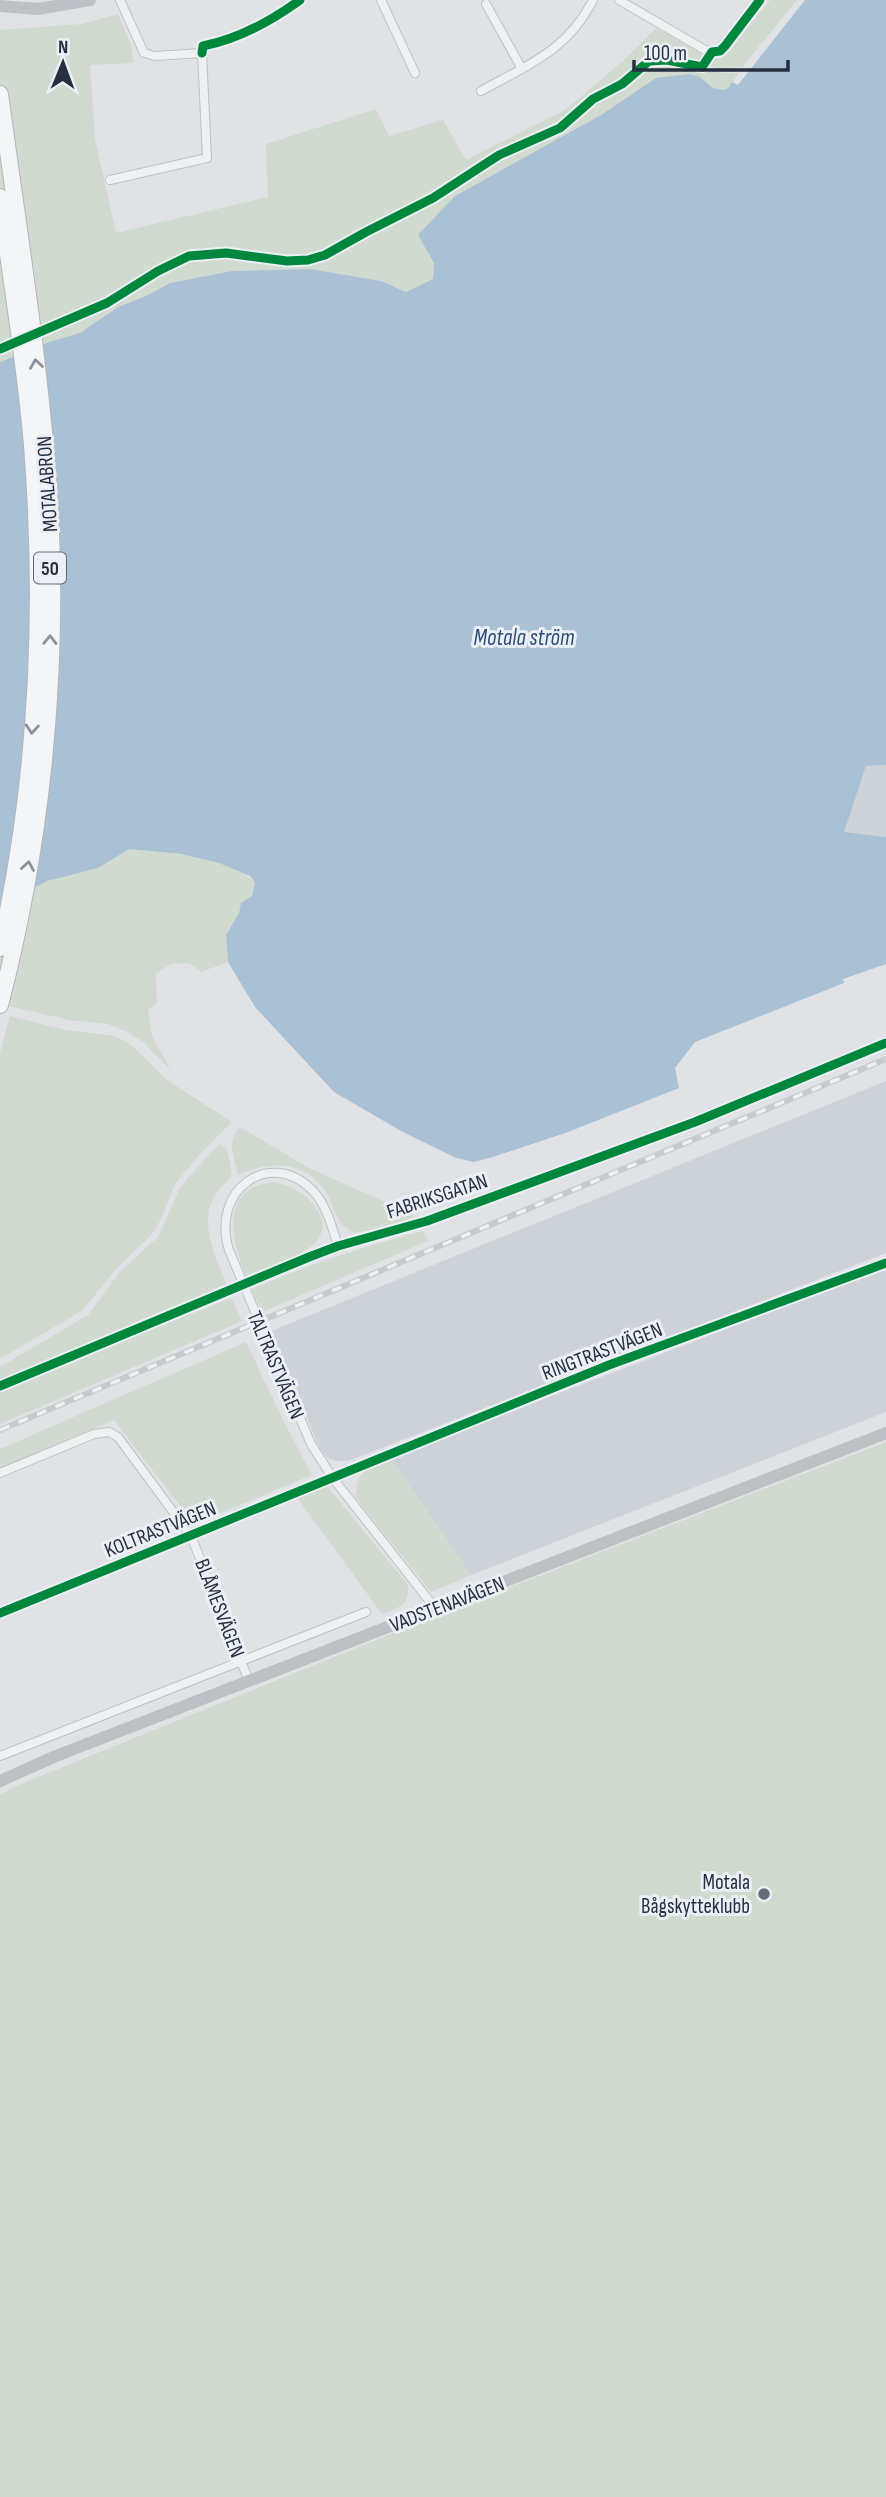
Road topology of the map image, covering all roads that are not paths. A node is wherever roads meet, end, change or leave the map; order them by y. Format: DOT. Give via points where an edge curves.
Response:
graph roads {
  1 [pos="90,0"];
  2 [pos="120,0"];
  3 [pos="381,0"];
  4 [pos="593,0"];
  5 [pos="619,0"];
  6 [pos="760,0"];
  7 [pos="486,4"];
  8 [pos="0,6"];
  9 [pos="522,69"];
  10 [pos="415,73"];
  11 [pos="481,91"];
  12 [pos="0,94"];
  13 [pos="110,180"];
  14 [pos="0,197"];
  15 [pos="0,948"];
  16 [pos="0,1005"];
  17 [pos="886,1043"];
  18 [pos="338,1246"];
  19 [pos="886,1263"];
  20 [pos="0,1386"];
  21 [pos="886,1433"];
  22 [pos="0,1473"];
  23 [pos="332,1477"];
  24 [pos="191,1536"];
  25 [pos="435,1608"];
  26 [pos="366,1612"];
  27 [pos="0,1613"];
  28 [pos="240,1661"];
  29 [pos="249,1681"];
  30 [pos="0,1756"];
  31 [pos="3,1780"];
  1 -- 8 [label="main road" via="37,9"];
  2 -- 13 [label="street" via="144,53 202,53 207,158"];
  3 -- 10 [label="street"];
  4 -- 9 [label="street" via="575,31"];
  5 -- 6 [label="street" via="712,52 726,46"];
  7 -- 9 [label="street"];
  9 -- 11 [label="street"];
  16 -- 12 [label="highway, MOTALABRON / 50, one-way" via="37,815 51,621 49,495 40,394"];
  14 -- 15 [label="highway, MOTALABRON / 50, one-way" via="32,445 37,538 35,691 28,773"];
  17 -- 18 [label="street, FABRIKSGATAN" via="695,1122 427,1221"];
  18 -- 20 [label="street, FABRIKSGATAN, bridge"];
  18 -- 23 [label="street, TALTRASTVÄGEN" via="319,1198 284,1175 259,1176 247,1182 233,1195 225,1213 229,1250 302,1426"];
  19 -- 23 [label="street, RINGTRASTVÄGEN" via="609,1365"];
  21 -- 25 [label="main road, VADSTENAVÄGEN"];
  22 -- 24 [label="street, BLÅMESVÄGEN" via="109,1432 118,1437"];
  23 -- 24 [label="street, KOLTRASTVÄGEN"];
  23 -- 25 [label="street, TALTRASTVÄGEN"];
  24 -- 27 [label="street, KOLTRASTVÄGEN"];
  24 -- 28 [label="street, BLÅMESVÄGEN"];
  25 -- 29 [label="main road, VADSTENAVÄGEN"];
  26 -- 28 [label="street, VADSTENAVÄGEN"];
  28 -- 29 [label="street, BLÅMESVÄGEN"];
  28 -- 30 [label="street, VADSTENAVÄGEN"];
  29 -- 31 [label="main road, VADSTENAVÄGEN"];
}
